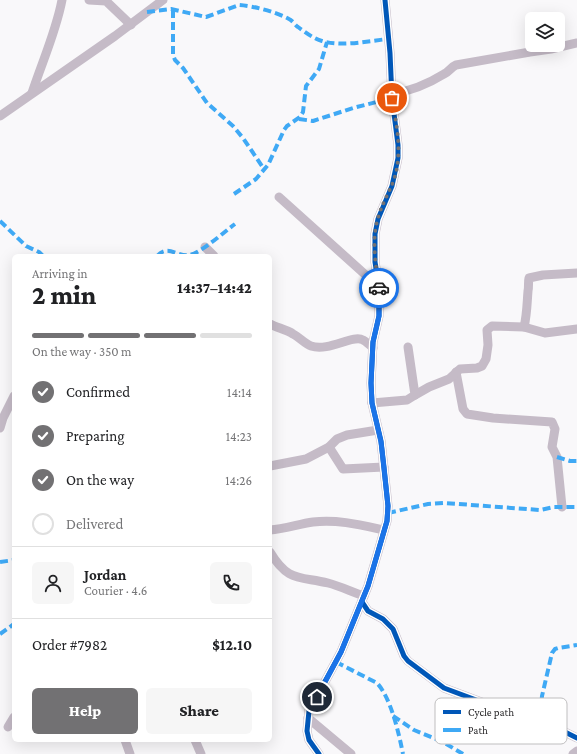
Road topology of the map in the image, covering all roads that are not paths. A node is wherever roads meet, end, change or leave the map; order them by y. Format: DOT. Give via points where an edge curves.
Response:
graph roads {
  1 [pos="62,0"];
  2 [pos="89,0"];
  3 [pos="163,0"];
  4 [pos="384,0"];
  5 [pos="131,25"];
  6 [pos="577,43"];
  7 [pos="32,93"];
  8 [pos="392,94"];
  9 [pos="0,116"];
  10 [pos="279,197"];
  11 [pos="205,247"];
  12 [pos="212,254"];
  13 [pos="577,273"];
  14 [pos="378,287"];
  15 [pos="272,325"];
  16 [pos="524,327"];
  17 [pos="577,329"];
  18 [pos="408,347"];
  19 [pos="373,348"];
  20 [pos="456,372"];
  21 [pos="415,395"];
  22 [pos="12,400"];
  23 [pos="372,403"];
  24 [pos="0,428"];
  25 [pos="378,430"];
  26 [pos="329,447"];
  27 [pos="272,466"];
  28 [pos="384,467"];
  29 [pos="562,507"];
  30 [pos="272,530"];
  31 [pos="384,530"];
  32 [pos="272,556"];
  33 [pos="363,599"];
  34 [pos="471,698"];
  35 [pos="308,718"];
  36 [pos="12,720"];
  37 [pos="8,727"];
  38 [pos="567,733"];
  39 [pos="577,738"];
  40 [pos="309,740"];
  41 [pos="126,742"];
  42 [pos="196,742"];
  43 [pos="577,751"];
  44 [pos="130,754"];
  45 [pos="201,754"];
  46 [pos="311,754"];
  47 [pos="320,754"];
  48 [pos="351,754"];
  49 [pos="573,754"];
  1 -- 7 [label="street" via="51,41"];
  2 -- 5 [label="street" via="106,1"];
  3 -- 5 [label="street"];
  4 -- 8 [label="street"];
  5 -- 7 [label="street"];
  6 -- 8 [label="street" via="456,65 446,74 413,89"];
  7 -- 9 [label="street"];
  8 -- 14 [label="street" via="398,158 392,186 378,219 375,234"];
  10 -- 14 [label="street"];
  11 -- 12 [label="street"];
  13 -- 16 [label="street" via="543,275 528,280"];
  14 -- 19 [label="street" via="379,316"];
  15 -- 19 [label="street" via="292,333 310,346 323,348 359,338"];
  16 -- 17 [label="street" via="545,333"];
  16 -- 20 [label="street" via="490,327 487,330 484,364 477,368 462,368"];
  18 -- 21 [label="street"];
  19 -- 23 [label="street"];
  20 -- 21 [label="street" via="449,379"];
  20 -- 29 [label="street" via="463,409 468,414 552,422 555,429 552,447 557,456"];
  21 -- 23 [label="street" via="407,400"];
  22 -- 24 [label="street"];
  23 -- 25 [label="street"];
  25 -- 26 [label="street" via="347,435 337,439"];
  25 -- 28 [label="street"];
  26 -- 27 [label="street" via="306,459"];
  26 -- 28 [label="street" via="343,469"];
  28 -- 31 [label="street" via="388,506"];
  30 -- 31 [label="street" via="329,521"];
  31 -- 33 [label="street"];
  32 -- 33 [label="street" via="285,571 295,577 328,583"];
  33 -- 34 [label="street" via="368,611 383,619 393,629 408,661 444,688"];
  33 -- 35 [label="street" via="341,652 309,711"];
  35 -- 40 [label="street"];
  35 -- 48 [label="street"];
  36 -- 37 [label="street"];
  38 -- 39 [label="street"];
  40 -- 46 [label="street"];
  40 -- 47 [label="street"];
  41 -- 44 [label="street"];
  42 -- 45 [label="street"];
  43 -- 49 [label="street"];
}
